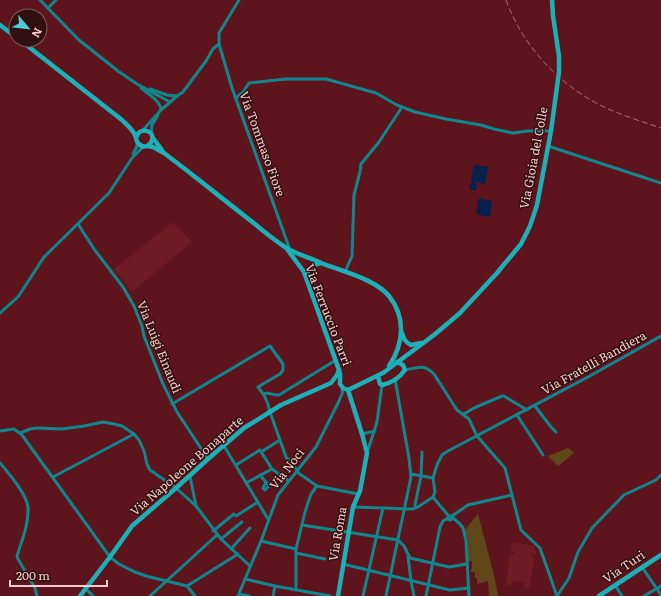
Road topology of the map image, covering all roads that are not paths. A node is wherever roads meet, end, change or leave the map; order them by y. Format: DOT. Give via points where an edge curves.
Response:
graph roads {
  1 [pos="40,0"];
  2 [pos="56,0"];
  3 [pos="239,0"];
  4 [pos="552,0"];
  5 [pos="48,8"];
  6 [pos="219,44"];
  7 [pos="30,48"];
  8 [pos="137,84"];
  9 [pos="177,96"];
  10 [pos="236,98"];
  11 [pos="170,102"];
  12 [pos="402,107"];
  13 [pos="161,110"];
  14 [pos="122,120"];
  15 [pos="142,130"];
  16 [pos="551,131"];
  17 [pos="150,133"];
  18 [pos="153,138"];
  19 [pos="137,140"];
  20 [pos="146,146"];
  21 [pos="548,146"];
  22 [pos="164,153"];
  23 [pos="132,158"];
  24 [pos="661,183"];
  25 [pos="78,224"];
  26 [pos="288,248"];
  27 [pos="321,263"];
  28 [pos="346,272"];
  29 [pos="307,281"];
  30 [pos="0,313"];
  31 [pos="402,330"];
  32 [pos="661,336"];
  33 [pos="426,341"];
  34 [pos="336,360"];
  35 [pos="397,362"];
  36 [pos="339,370"];
  37 [pos="405,370"];
  38 [pos="386,371"];
  39 [pos="378,376"];
  40 [pos="395,379"];
  41 [pos="331,383"];
  42 [pos="382,385"];
  43 [pos="341,386"];
  44 [pos="348,390"];
  45 [pos="263,394"];
  46 [pos="339,401"];
  47 [pos="172,404"];
  48 [pos="535,406"];
  49 [pos="527,410"];
  50 [pos="270,412"];
  51 [pos="464,414"];
  52 [pos="517,415"];
  53 [pos="0,431"];
  54 [pos="375,431"];
  55 [pos="556,432"];
  56 [pos="20,433"];
  57 [pos="134,434"];
  58 [pos="362,434"];
  59 [pos="477,436"];
  60 [pos="280,440"];
  61 [pos="224,446"];
  62 [pos="260,451"];
  63 [pos="422,452"];
  64 [pos="367,453"];
  65 [pos="543,455"];
  66 [pos="208,459"];
  67 [pos="0,463"];
  68 [pos="236,465"];
  69 [pos="272,469"];
  70 [pos="297,471"];
  71 [pos="411,474"];
  72 [pos="260,475"];
  73 [pos="190,476"];
  74 [pos="421,476"];
  75 [pos="661,476"];
  76 [pos="53,477"];
  77 [pos="433,478"];
  78 [pos="266,482"];
  79 [pos="289,482"];
  80 [pos="246,483"];
  81 [pos="317,486"];
  82 [pos="176,488"];
  83 [pos="358,494"];
  84 [pos="512,495"];
  85 [pos="433,497"];
  86 [pos="258,502"];
  87 [pos="415,505"];
  88 [pos="196,506"];
  89 [pos="353,507"];
  90 [pos="383,508"];
  91 [pos="404,508"];
  92 [pos="450,517"];
  93 [pos="268,519"];
  94 [pos="242,522"];
  95 [pos="302,525"];
  96 [pos="250,528"];
  97 [pos="214,531"];
  98 [pos="348,533"];
  99 [pos="217,535"];
  100 [pos="377,537"];
  101 [pos="220,539"];
  102 [pos="398,540"];
  103 [pos="261,541"];
  104 [pos="231,549"];
  105 [pos="296,549"];
  106 [pos="296,553"];
  107 [pos="238,554"];
  108 [pos="661,555"];
  109 [pos="408,556"];
  110 [pos="110,557"];
  111 [pos="325,559"];
  112 [pos="432,563"];
  113 [pos="343,564"];
  114 [pos="467,564"];
  115 [pos="250,566"];
  116 [pos="642,567"];
  117 [pos="369,570"];
  118 [pos="390,575"];
  119 [pos="245,579"];
  120 [pos="411,580"];
  121 [pos="166,581"];
  122 [pos="428,585"];
  123 [pos="615,585"];
  124 [pos="187,586"];
  125 [pos="275,586"];
  126 [pos="661,586"];
  127 [pos="469,588"];
  128 [pos="657,588"];
  129 [pos="86,589"];
  130 [pos="296,590"];
  131 [pos="239,595"];
  132 [pos="661,595"];
  133 [pos="37,596"];
  134 [pos="80,596"];
  135 [pos="93,596"];
  136 [pos="150,596"];
  137 [pos="194,596"];
  138 [pos="249,596"];
  139 [pos="273,596"];
  140 [pos="330,596"];
  141 [pos="338,596"];
  142 [pos="363,596"];
  143 [pos="386,596"];
  144 [pos="414,596"];
  145 [pos="426,596"];
  146 [pos="469,596"];
  147 [pos="557,596"];
  148 [pos="599,596"];
  149 [pos="622,596"];
  150 [pos="644,596"];
  1 -- 5 [label="street"];
  2 -- 5 [label="street"];
  3 -- 6 [label="street" via="219,33"];
  4 -- 16 [label="main road, Via Gioia del Colle" via="559,72"];
  5 -- 8 [label="street" via="79,40"];
  6 -- 9 [label="street" via="183,92"];
  6 -- 10 [label="street, Via Tommaso Fiore"];
  7 -- 14 [label="main road"];
  8 -- 9 [label="street" via="160,93"];
  8 -- 11 [label="street"];
  8 -- 13 [label="street" via="158,102"];
  9 -- 11 [label="street"];
  10 -- 12 [label="street" via="249,83 286,79 326,79 376,93"];
  10 -- 26 [label="street, Via Tommaso Fiore"];
  11 -- 13 [label="street"];
  12 -- 16 [label="street" via="503,132"];
  12 -- 28 [label="street" via="361,164 354,195 352,256"];
  13 -- 15 [label="street"];
  13 -- 17 [label="street"];
  14 -- 15 [label="main road"];
  14 -- 19 [label="main road"];
  15 -- 17 [label="main road"];
  15 -- 19 [label="main road" via="137,134"];
  16 -- 21 [label="main road, Via Gioia del Colle"];
  17 -- 18 [label="main road"];
  18 -- 20 [label="main road"];
  18 -- 22 [label="main road"];
  19 -- 20 [label="main road" via="140,145"];
  19 -- 23 [label="street"];
  20 -- 22 [label="main road"];
  20 -- 23 [label="street"];
  21 -- 24 [label="street"];
  21 -- 33 [label="main road, Via Gioia del Colle" via="537,204 521,244 460,314"];
  22 -- 26 [label="main road"];
  23 -- 25 [label="street" via="109,193"];
  25 -- 30 [label="street" via="44,257 18,297"];
  25 -- 47 [label="street, Via Luigi Einaudi" via="134,306"];
  26 -- 27 [label="main road"];
  26 -- 29 [label="main road, Via Ferruccio Parri"];
  27 -- 28 [label="main road"];
  27 -- 29 [label="main road" via="310,268"];
  28 -- 31 [label="main road" via="379,287 388,295 395,304"];
  29 -- 34 [label="main road, Via Ferruccio Parri"];
  31 -- 33 [label="main road" via="406,343 411,346"];
  31 -- 38 [label="main road" via="398,350"];
  32 -- 48 [label="street, Via Fratelli Bandiera"];
  33 -- 35 [label="main road"];
  34 -- 36 [label="main road, Via Ferruccio Parri"];
  34 -- 45 [label="street" via="279,395"];
  35 -- 37 [label="main road" via="403,365"];
  35 -- 38 [label="main road"];
  36 -- 41 [label="main road"];
  36 -- 43 [label="main road, Via Ferruccio Parri"];
  37 -- 40 [label="main road"];
  37 -- 51 [label="street" via="425,367 434,374 457,410"];
  38 -- 39 [label="main road"];
  39 -- 42 [label="main road"];
  39 -- 44 [label="main road"];
  40 -- 42 [label="main road"];
  40 -- 71 [label="street"];
  41 -- 43 [label="main road" via="336,382"];
  41 -- 50 [label="main road, Via Napoleone Bonaparte" via="281,404"];
  42 -- 54 [label="street"];
  43 -- 44 [label="main road"];
  43 -- 46 [label="street, Via Noci" via="342,394"];
  44 -- 46 [label="street, Via Noci"];
  44 -- 58 [label="main road"];
  45 -- 47 [label="street" via="258,387 283,370 270,346"];
  45 -- 50 [label="street"];
  46 -- 70 [label="street, Via Noci" via="316,447"];
  47 -- 66 [label="street, Via Luigi Einaudi"];
  48 -- 49 [label="street, Via Fratelli Bandiera"];
  48 -- 55 [label="street, Via Fratelli Bandiera"];
  49 -- 51 [label="street" via="502,396"];
  49 -- 52 [label="street, Via Fratelli Bandiera"];
  50 -- 60 [label="street"];
  50 -- 61 [label="main road, Via Napoleone Bonaparte" via="244,428"];
  51 -- 59 [label="street"];
  52 -- 59 [label="street, Via Fratelli Bandiera"];
  52 -- 65 [label="street"];
  53 -- 56 [label="street" via="14,429"];
  54 -- 58 [label="street"];
  54 -- 64 [label="street"];
  56 -- 57 [label="street" via="37,428 62,429 103,422 122,426"];
  56 -- 76 [label="street"];
  57 -- 76 [label="street"];
  57 -- 82 [label="street" via="142,445 150,470"];
  58 -- 64 [label="main road"];
  59 -- 77 [label="street, Via Fratelli Bandiera" via="442,455"];
  59 -- 84 [label="street" via="505,468"];
  60 -- 62 [label="street"];
  60 -- 70 [label="street" via="286,457"];
  61 -- 66 [label="main road, Via Napoleone Bonaparte"];
  61 -- 68 [label="street"];
  62 -- 68 [label="street"];
  62 -- 69 [label="street"];
  63 -- 74 [label="street"];
  64 -- 83 [label="main road, Via Roma"];
  66 -- 73 [label="main road, Via Napoleone Bonaparte"];
  67 -- 133 [label="street" via="26,498 27,523 17,556 36,588"];
  68 -- 80 [label="street"];
  69 -- 72 [label="street"];
  69 -- 79 [label="street"];
  70 -- 79 [label="street, Via Noci"];
  70 -- 81 [label="street"];
  71 -- 74 [label="street"];
  71 -- 91 [label="street"];
  72 -- 78 [label="street"];
  72 -- 80 [label="street"];
  73 -- 82 [label="main road, Via Napoleone Bonaparte"];
  73 -- 88 [label="street"];
  74 -- 77 [label="street"];
  74 -- 87 [label="street"];
  75 -- 147 [label="street" via="624,495 592,528 578,552 569,578"];
  76 -- 110 [label="street"];
  77 -- 85 [label="street"];
  79 -- 93 [label="street, Via Noci" via="278,495"];
  80 -- 86 [label="street"];
  81 -- 83 [label="street"];
  81 -- 95 [label="street" via="311,494"];
  82 -- 88 [label="street"];
  82 -- 110 [label="main road, Via Napoleone Bonaparte" via="132,526"];
  83 -- 89 [label="main road, Via Roma"];
  84 -- 92 [label="street" via="468,505"];
  84 -- 147 [label="street" via="521,530 540,548"];
  85 -- 91 [label="street" via="418,507"];
  85 -- 92 [label="street"];
  86 -- 93 [label="street"];
  86 -- 97 [label="street"];
  88 -- 97 [label="street"];
  89 -- 90 [label="street"];
  89 -- 98 [label="main road, Via Roma"];
  90 -- 91 [label="street"];
  90 -- 100 [label="street"];
  91 -- 102 [label="street"];
  92 -- 112 [label="street" via="443,521 440,527"];
  92 -- 114 [label="street" via="463,528"];
  93 -- 103 [label="street, Via Noci"];
  94 -- 101 [label="street"];
  95 -- 98 [label="street"];
  95 -- 105 [label="street"];
  96 -- 104 [label="street"];
  97 -- 99 [label="street"];
  98 -- 100 [label="street"];
  98 -- 113 [label="main road, Via Roma"];
  99 -- 101 [label="street"];
  99 -- 121 [label="street"];
  100 -- 102 [label="street"];
  100 -- 117 [label="street"];
  101 -- 104 [label="street"];
  102 -- 109 [label="street"];
  102 -- 118 [label="street"];
  103 -- 105 [label="street"];
  103 -- 115 [label="street, Via Noci"];
  104 -- 107 [label="street"];
  105 -- 106 [label="street"];
  106 -- 111 [label="street"];
  106 -- 130 [label="street"];
  107 -- 115 [label="street"];
  107 -- 124 [label="street"];
  108 -- 116 [label="main road, Via Turi"];
  109 -- 112 [label="street"];
  109 -- 120 [label="street"];
  110 -- 121 [label="street" via="134,572"];
  110 -- 129 [label="main road, Via Napoleone Bonaparte"];
  112 -- 114 [label="street" via="449,567"];
  112 -- 122 [label="street"];
  113 -- 117 [label="street"];
  113 -- 141 [label="main road, Via Roma"];
  114 -- 127 [label="street"];
  115 -- 119 [label="street, Via Noci"];
  116 -- 123 [label="main road, Via Turi"];
  116 -- 128 [label="street"];
  117 -- 118 [label="street"];
  117 -- 142 [label="street"];
  118 -- 120 [label="street"];
  118 -- 143 [label="street"];
  119 -- 125 [label="street"];
  119 -- 131 [label="street, Via Noci"];
  120 -- 122 [label="street"];
  120 -- 144 [label="street"];
  121 -- 124 [label="street"];
  121 -- 136 [label="street"];
  122 -- 127 [label="street" via="450,590"];
  122 -- 145 [label="street"];
  123 -- 148 [label="main road, Via Turi"];
  123 -- 149 [label="street"];
  124 -- 137 [label="street"];
  125 -- 130 [label="street"];
  125 -- 139 [label="street"];
  126 -- 128 [label="street"];
  127 -- 146 [label="street"];
  128 -- 132 [label="street"];
  128 -- 150 [label="street"];
  129 -- 134 [label="main road, Via Napoleone Bonaparte"];
  129 -- 135 [label="street"];
  130 -- 140 [label="street"];
  131 -- 138 [label="street"];
}
